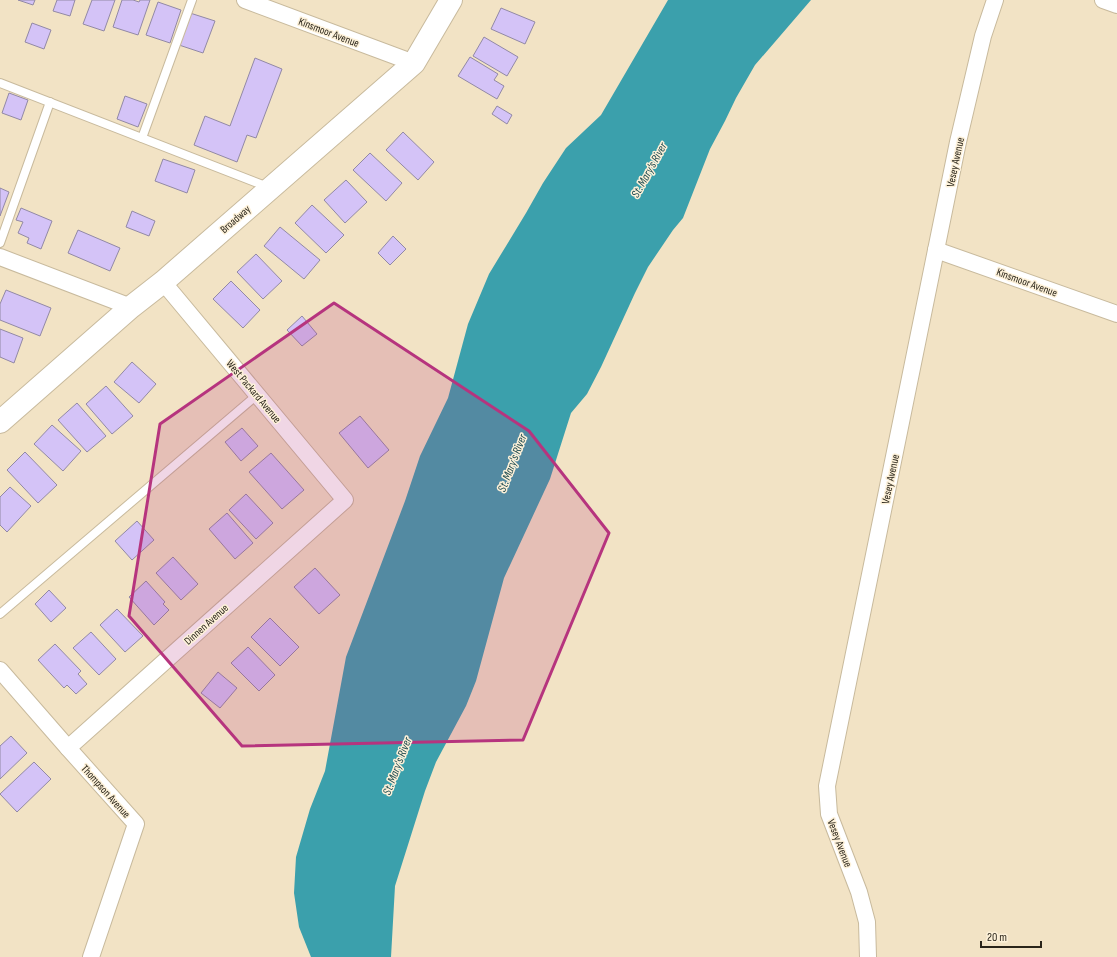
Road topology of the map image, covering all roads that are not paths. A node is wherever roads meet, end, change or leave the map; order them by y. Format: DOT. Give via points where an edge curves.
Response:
graph roads {
  1 [pos="192,0"];
  2 [pos="245,0"];
  3 [pos="451,0"];
  4 [pos="995,0"];
  5 [pos="1103,0"];
  6 [pos="1117,5"];
  7 [pos="414,63"];
  8 [pos="0,84"];
  9 [pos="50,102"];
  10 [pos="142,138"];
  11 [pos="271,189"];
  12 [pos="0,243"];
  13 [pos="936,250"];
  14 [pos="0,257"];
  15 [pos="163,282"];
  16 [pos="131,306"];
  17 [pos="1117,314"];
  18 [pos="258,395"];
  19 [pos="0,422"];
  20 [pos="345,500"];
  21 [pos="0,614"];
  22 [pos="0,670"];
  23 [pos="68,748"];
  24 [pos="91,957"];
  25 [pos="868,957"];
  1 -- 10 [label="lane"];
  2 -- 7 [label="street, Kinsmoor Avenue"];
  3 -- 7 [label="main road, Broadway"];
  4 -- 13 [label="street, Vesey Avenue" via="983,36"];
  5 -- 6 [label="street"];
  7 -- 11 [label="main road, Broadway"];
  8 -- 9 [label="lane"];
  9 -- 10 [label="lane"];
  9 -- 12 [label="lane"];
  10 -- 11 [label="lane"];
  11 -- 15 [label="main road, Broadway"];
  13 -- 17 [label="street, Kinsmoor Avenue"];
  13 -- 25 [label="street, Vesey Avenue" via="827,786 829,814 860,892 868,922"];
  14 -- 16 [label="street"];
  15 -- 16 [label="main road, Broadway"];
  15 -- 18 [label="street, West Packard Avenue"];
  16 -- 19 [label="main road, Broadway"];
  18 -- 20 [label="street, West Packard Avenue"];
  18 -- 21 [label="lane"];
  20 -- 23 [label="street, Dinnen Avenue"];
  22 -- 23 [label="street, Thompson Avenue"];
  23 -- 24 [label="street, Thompson Avenue" via="136,824"];
}
